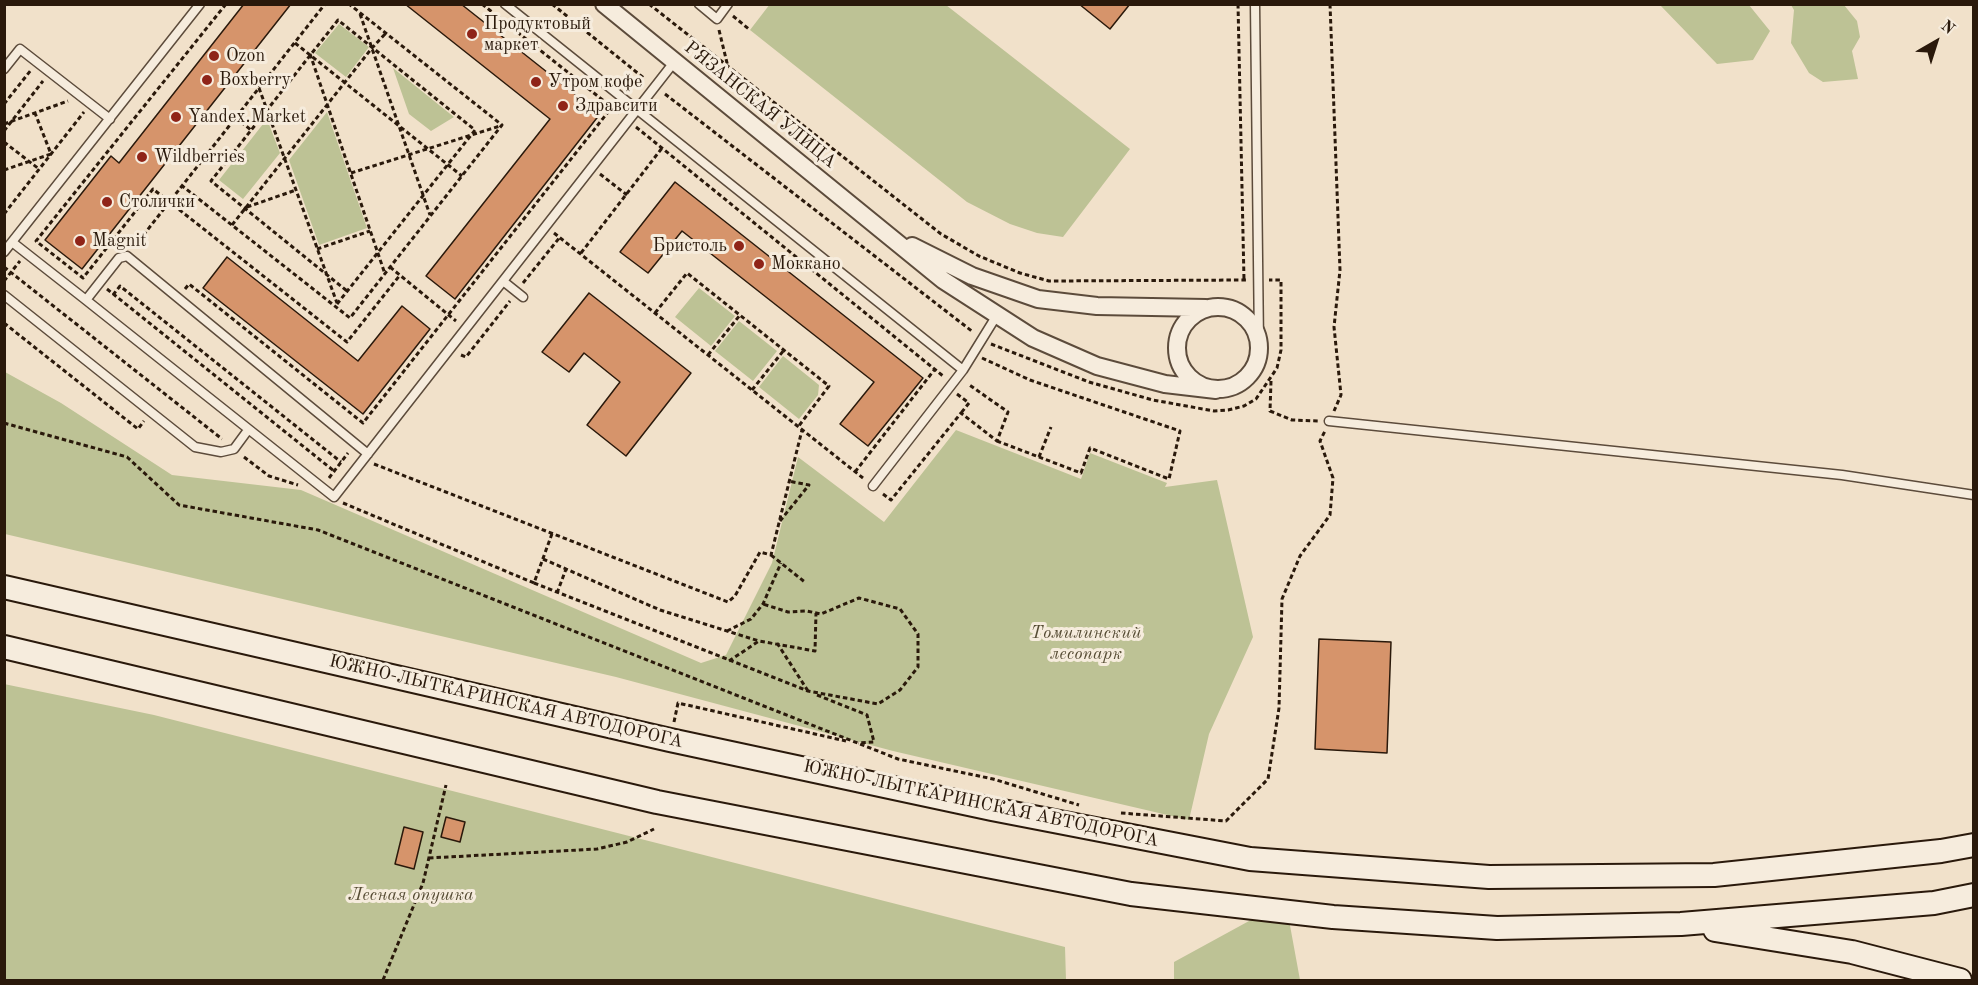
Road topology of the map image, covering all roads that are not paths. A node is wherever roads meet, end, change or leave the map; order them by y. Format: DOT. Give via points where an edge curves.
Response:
graph roads {
  1 [pos="200,4"];
  2 [pos="505,4"];
  3 [pos="604,4"];
  4 [pos="699,4"];
  5 [pos="1255,4"];
  6 [pos="726,7"];
  7 [pos="675,61"];
  8 [pos="4,69"];
  9 [pos="637,109"];
  10 [pos="110,119"];
  11 [pos="892,237"];
  12 [pos="12,242"];
  13 [pos="4,252"];
  14 [pos="503,281"];
  15 [pos="520,294"];
  16 [pos="4,295"];
  17 [pos="86,300"];
  18 [pos="1206,308"];
  19 [pos="998,315"];
  20 [pos="1259,344"];
  21 [pos="963,370"];
  22 [pos="1216,390"];
  23 [pos="1329,421"];
  24 [pos="248,430"];
  25 [pos="368,454"];
  26 [pos="873,486"];
  27 [pos="1974,495"];
  28 [pos="4,587"];
  29 [pos="4,647"];
  30 [pos="1974,845"];
  31 [pos="1974,895"];
  32 [pos="1681,924"];
  33 [pos="1960,981"];
  1 -- 10 [label="lane"];
  2 -- 9 [label="lane"];
  3 -- 7 [label="street, РЯЗАНСКАЯ УЛИЦА"];
  4 -- 6 [label="lane" via="717,19"];
  5 -- 20 [label="lane"];
  7 -- 9 [label="lane"];
  7 -- 11 [label="street, РЯЗАНСКАЯ УЛИЦА"];
  8 -- 10 [label="lane" via="21,49"];
  9 -- 14 [label="lane"];
  9 -- 21 [label="lane"];
  10 -- 12 [label="lane"];
  11 -- 18 [label="street, РЯЗАНСКАЯ УЛИЦА" via="972,276 1038,299 1097,306"];
  11 -- 19 [label="street, РЯЗАНСКАЯ УЛИЦА" via="943,280"];
  12 -- 13 [label="lane"];
  12 -- 17 [label="lane"];
  14 -- 15 [label="lane"];
  14 -- 25 [label="lane"];
  16 -- 24 [label="lane" via="195,447 220,452 234,449"];
  17 -- 24 [label="lane"];
  17 -- 25 [label="lane" via="119,258 127,256"];
  18 -- 20 [label="street" via="1220,306 1241,314 1255,330"];
  18 -- 22 [label="street" via="1185,323 1179,334 1177,358 1189,379"];
  19 -- 21 [label="lane"];
  19 -- 22 [label="street, РЯЗАНСКАЯ УЛИЦА" via="1033,338 1097,366 1165,384"];
  20 -- 22 [label="street" via="1259,358 1243,382"];
  21 -- 26 [label="lane"];
  23 -- 27 [label="lane" via="1842,475"];
  24 -- 25 [label="lane" via="320,490 334,497"];
  28 -- 30 [label="main road, ЮЖНО-ЛЫТКАРИНСКАЯ АВТОДОРОГА" via="670,740 1250,859 1489,877 1714,874"];
  29 -- 32 [label="main road" via="657,802 1131,894 1333,917 1497,928"];
  31 -- 32 [label="main road" via="1934,903"];
  32 -- 33 [label="main road" via="1852,952"];
}
